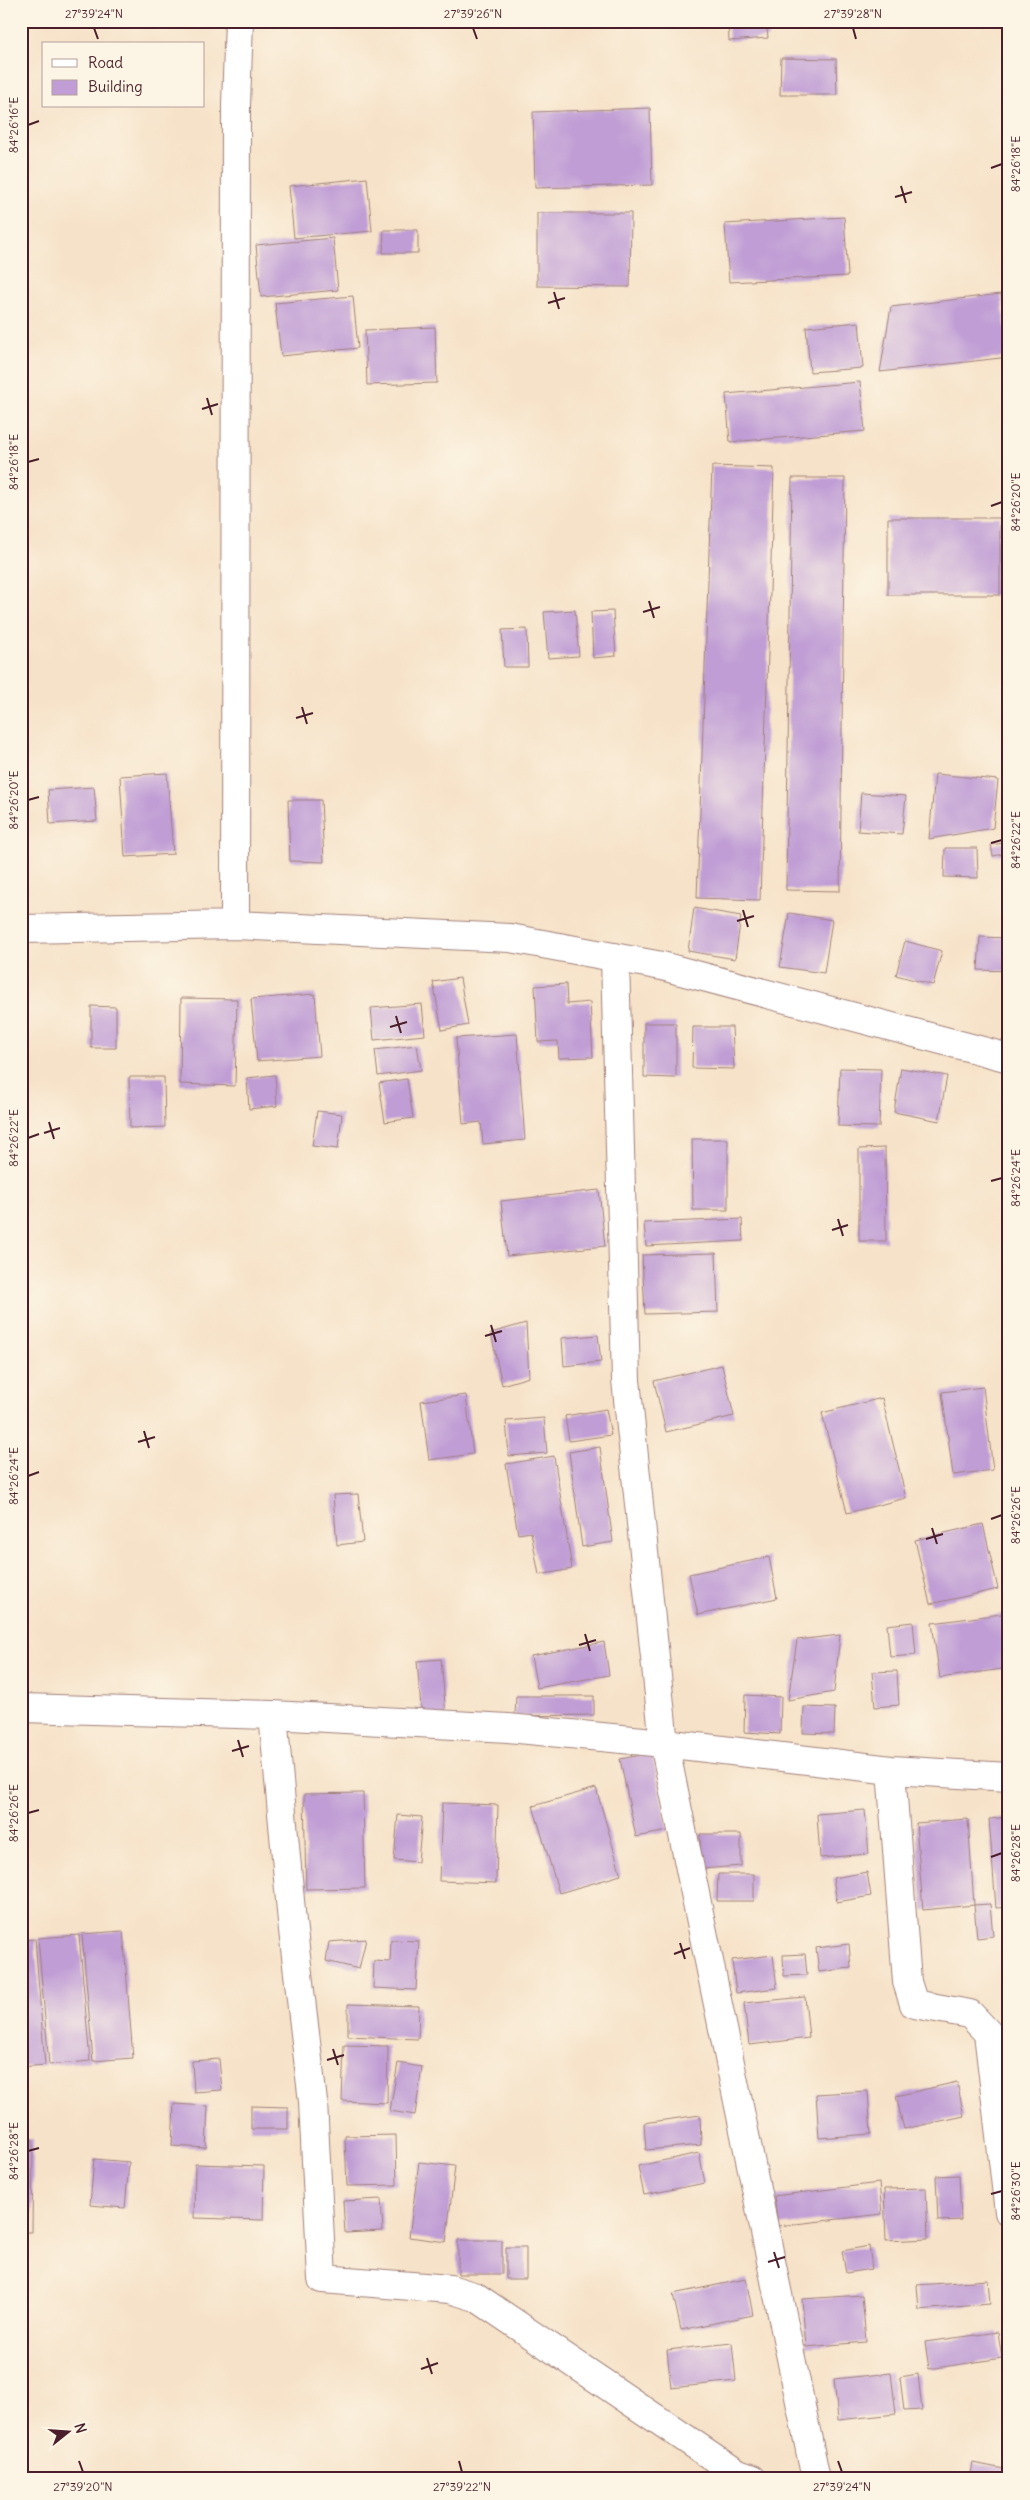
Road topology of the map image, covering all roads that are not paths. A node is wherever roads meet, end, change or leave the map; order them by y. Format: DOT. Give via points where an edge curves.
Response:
graph roads {
  1 [pos="239,21"];
  2 [pos="235,925"];
  3 [pos="21,929"];
  4 [pos="615,957"];
  5 [pos="1009,1058"];
  6 [pos="21,1708"];
  7 [pos="274,1715"];
  8 [pos="664,1743"];
  9 [pos="891,1770"];
  10 [pos="1009,1777"];
  11 [pos="1009,2212"];
  12 [pos="752,2479"];
  13 [pos="816,2479"];
  1 -- 2 [label="street" via="236,104"];
  2 -- 3 [label="street"];
  2 -- 4 [label="street" via="510,938"];
  4 -- 5 [label="street" via="662,966"];
  4 -- 8 [label="street" via="626,1380"];
  6 -- 7 [label="street"];
  7 -- 8 [label="street" via="508,1728"];
  7 -- 12 [label="street" via="292,1922 313,2102 322,2279 450,2289 476,2297 738,2474"];
  8 -- 9 [label="street"];
  8 -- 13 [label="street"];
  9 -- 10 [label="street"];
  9 -- 11 [label="street" via="907,1982 914,2004 970,2014 988,2033"];
}
